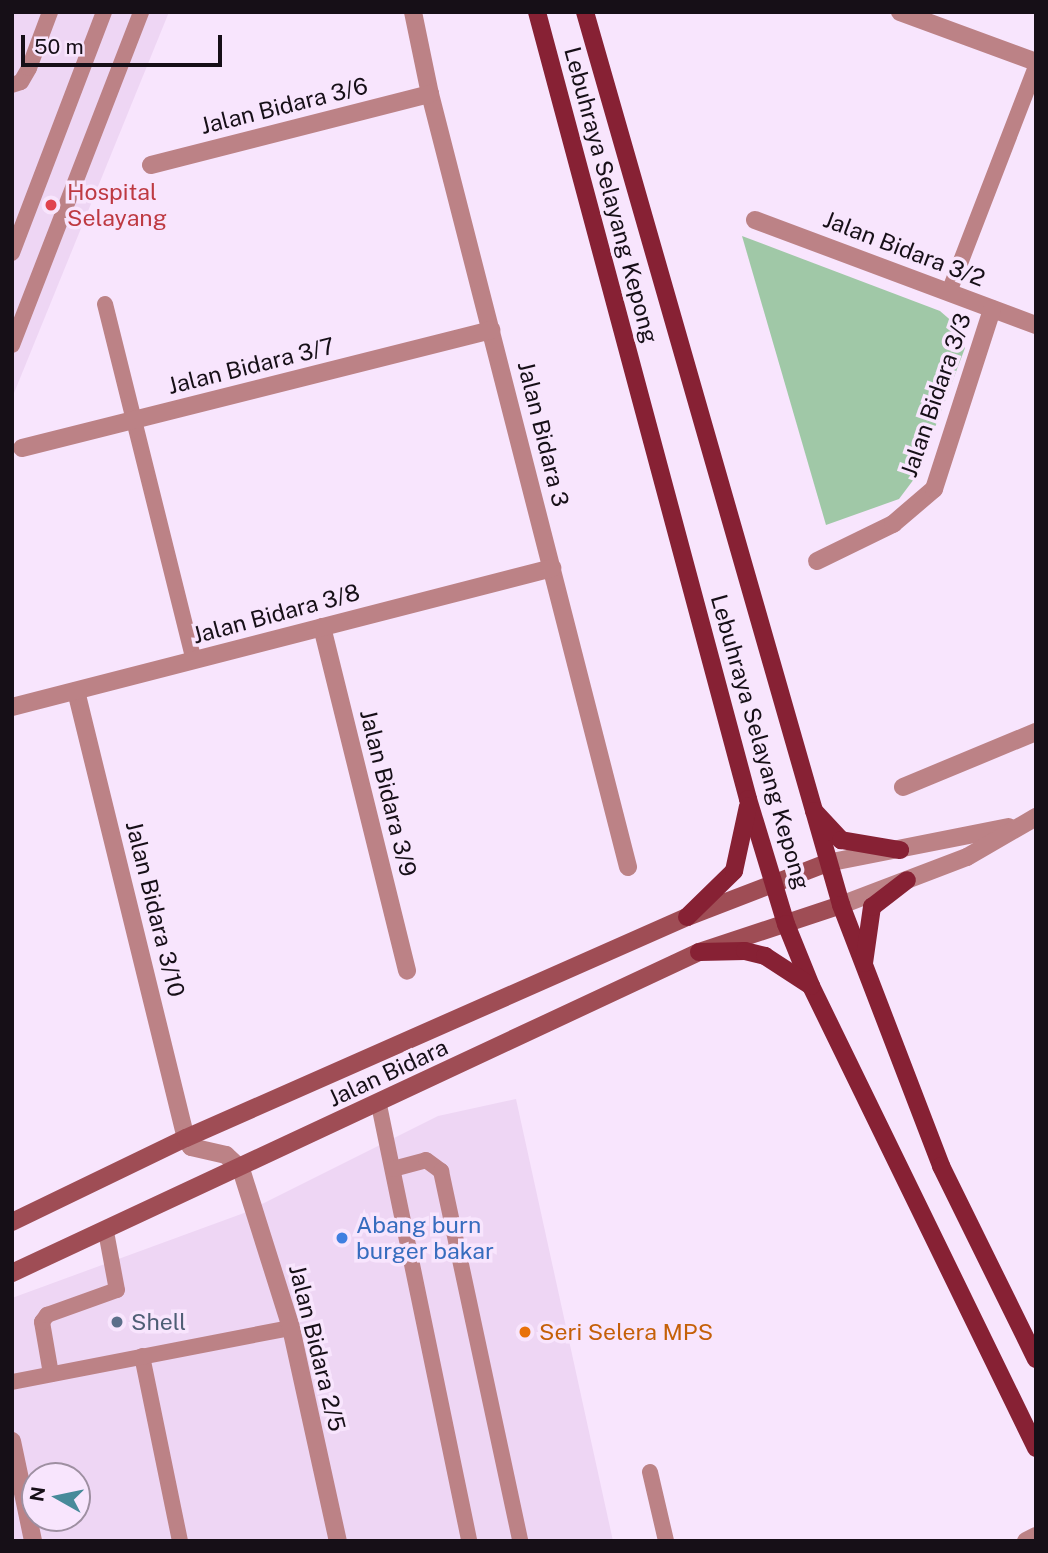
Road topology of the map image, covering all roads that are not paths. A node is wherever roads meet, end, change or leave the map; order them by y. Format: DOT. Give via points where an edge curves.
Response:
graph roads {
  1 [pos="50,12"];
  2 [pos="104,12"];
  3 [pos="141,12"];
  4 [pos="413,12"];
  5 [pos="537,12"];
  6 [pos="585,12"];
  7 [pos="900,12"];
  8 [pos="1036,64"];
  9 [pos="12,85"];
  10 [pos="430,94"];
  11 [pos="151,164"];
  12 [pos="30,203"];
  13 [pos="12,212"];
  14 [pos="755,220"];
  15 [pos="12,253"];
  16 [pos="949,292"];
  17 [pos="105,304"];
  18 [pos="992,309"];
  19 [pos="1036,325"];
  20 [pos="491,330"];
  21 [pos="12,345"];
  22 [pos="135,420"];
  23 [pos="22,448"];
  24 [pos="817,561"];
  25 [pos="552,568"];
  26 [pos="322,627"];
  27 [pos="194,660"];
  28 [pos="76,691"];
  29 [pos="12,707"];
  30 [pos="1036,732"];
  31 [pos="903,787"];
  32 [pos="748,799"];
  33 [pos="812,808"];
  34 [pos="1029,821"];
  35 [pos="901,850"];
  36 [pos="827,863"];
  37 [pos="628,867"];
  38 [pos="907,880"];
  39 [pos="773,882"];
  40 [pos="841,905"];
  41 [pos="687,916"];
  42 [pos="786,924"];
  43 [pos="699,952"];
  44 [pos="864,967"];
  45 [pos="407,971"];
  46 [pos="811,986"];
  47 [pos="379,1105"];
  48 [pos="186,1138"];
  49 [pos="241,1169"];
  50 [pos="393,1169"];
  51 [pos="12,1222"];
  52 [pos="106,1232"];
  53 [pos="12,1273"];
  54 [pos="291,1328"];
  55 [pos="142,1356"];
  56 [pos="1036,1359"];
  57 [pos="51,1374"];
  58 [pos="12,1382"];
  59 [pos="12,1441"];
  60 [pos="1036,1448"];
  61 [pos="650,1472"];
  62 [pos="1036,1536"];
  63 [pos="33,1541"];
  64 [pos="180,1541"];
  65 [pos="338,1541"];
  66 [pos="469,1541"];
  67 [pos="520,1541"];
  68 [pos="666,1541"];
  69 [pos="1026,1541"];
  1 -- 9 [label="lane" via="29,68 21,82"];
  2 -- 12 [label="lane"];
  3 -- 21 [label="lane"];
  4 -- 10 [label="street, Jalan Bidara 3"];
  5 -- 32 [label="main road, Lebuhraya Selayang Kepong"];
  6 -- 33 [label="main road, Lebuhraya Selayang Kepong"];
  7 -- 8 [label="street"];
  8 -- 16 [label="lane"];
  10 -- 11 [label="street, Jalan Bidara 3/6"];
  10 -- 20 [label="street, Jalan Bidara 3"];
  12 -- 13 [label="lane"];
  12 -- 15 [label="lane"];
  14 -- 16 [label="street, Jalan Bidara 3/2"];
  16 -- 18 [label="street, Jalan Bidara 3/2"];
  17 -- 22 [label="lane"];
  18 -- 19 [label="street, Jalan Bidara 3/2"];
  18 -- 24 [label="street, Jalan Bidara 3/3" via="934,489 893,524"];
  20 -- 22 [label="street, Jalan Bidara 3/7"];
  20 -- 25 [label="street, Jalan Bidara 3"];
  22 -- 23 [label="street, Jalan Bidara 3/7"];
  22 -- 27 [label="lane"];
  25 -- 26 [label="street, Jalan Bidara 3/8"];
  25 -- 37 [label="street, Jalan Bidara 3"];
  26 -- 27 [label="street, Jalan Bidara 3/8"];
  26 -- 45 [label="street, Jalan Bidara 3/9"];
  27 -- 28 [label="street, Jalan Bidara 3/8"];
  28 -- 29 [label="street, Jalan Bidara 3/8"];
  28 -- 48 [label="street, Jalan Bidara 3/10"];
  30 -- 31 [label="street"];
  32 -- 39 [label="main road, Lebuhraya Selayang Kepong"];
  32 -- 41 [label="main road" via="734,871"];
  33 -- 35 [label="main road" via="841,840"];
  33 -- 36 [label="main road, Lebuhraya Selayang Kepong"];
  34 -- 35 [label="street"];
  34 -- 38 [label="street" via="967,858"];
  35 -- 36 [label="street"];
  36 -- 39 [label="main road, Jalan Bidara"];
  36 -- 40 [label="main road, Lebuhraya Selayang Kepong"];
  38 -- 40 [label="street"];
  38 -- 44 [label="main road" via="872,907"];
  39 -- 41 [label="main road, Jalan Bidara"];
  39 -- 42 [label="main road, Lebuhraya Selayang Kepong"];
  40 -- 42 [label="main road, Jalan Bidara"];
  40 -- 44 [label="main road, Lebuhraya Selayang Kepong"];
  41 -- 48 [label="main road, Jalan Bidara"];
  42 -- 43 [label="main road, Jalan Bidara"];
  42 -- 46 [label="main road, Lebuhraya Selayang Kepong"];
  43 -- 46 [label="main road" via="745,951 765,956"];
  43 -- 47 [label="main road, Jalan Bidara"];
  44 -- 56 [label="main road, Lebuhraya Selayang Kepong" via="941,1166"];
  46 -- 60 [label="main road, Lebuhraya Selayang Kepong"];
  47 -- 49 [label="main road, Jalan Bidara"];
  47 -- 50 [label="lane"];
  48 -- 49 [label="street" via="191,1147 226,1156"];
  48 -- 51 [label="main road, Jalan Bidara"];
  49 -- 52 [label="main road, Jalan Bidara"];
  49 -- 54 [label="street, Jalan Bidara 2/5"];
  50 -- 66 [label="lane"];
  50 -- 67 [label="lane" via="426,1160 441,1171"];
  52 -- 53 [label="main road, Jalan Bidara"];
  52 -- 57 [label="lane" via="117,1290 47,1315 42,1322"];
  54 -- 55 [label="lane"];
  54 -- 65 [label="street, Jalan Bidara 2/5"];
  55 -- 57 [label="lane"];
  55 -- 64 [label="lane"];
  57 -- 58 [label="lane"];
  59 -- 63 [label="street"];
  61 -- 68 [label="lane"];
  62 -- 69 [label="street"];
}
